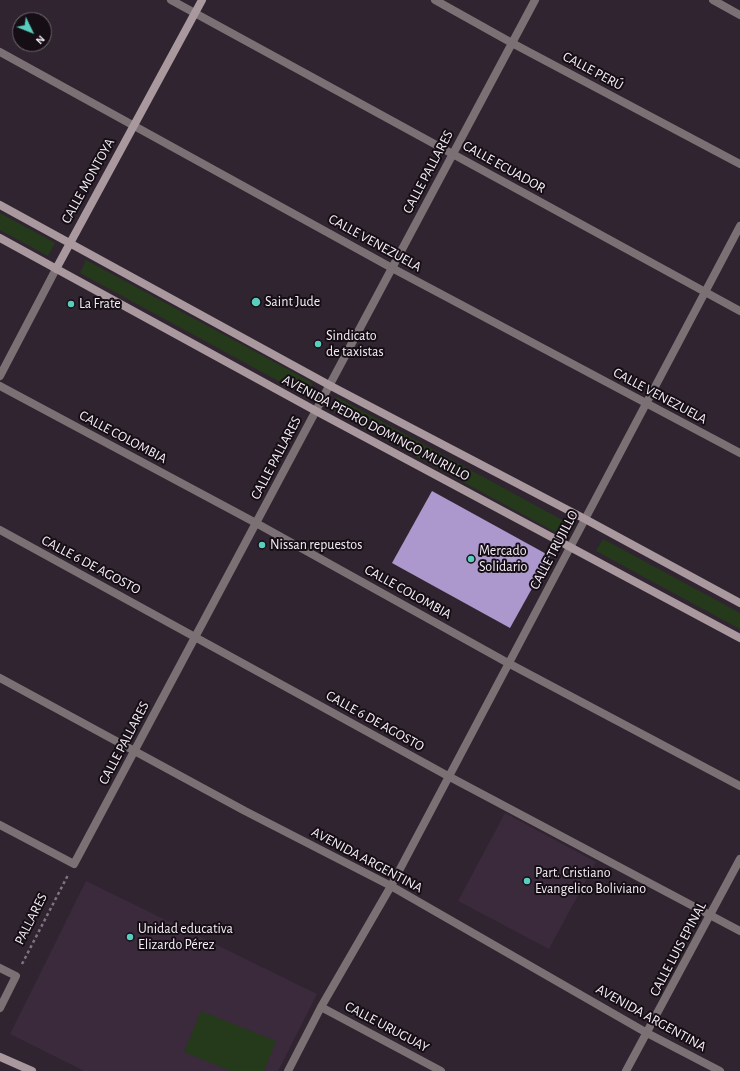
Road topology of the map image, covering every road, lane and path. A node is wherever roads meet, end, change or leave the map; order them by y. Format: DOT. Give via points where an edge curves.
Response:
graph roads {
  1 [pos="171,0"];
  2 [pos="202,0"];
  3 [pos="435,0"];
  4 [pos="535,0"];
  5 [pos="713,0"];
  6 [pos="195,13"];
  7 [pos="740,15"];
  8 [pos="512,43"];
  9 [pos="0,52"];
  10 [pos="134,126"];
  11 [pos="453,154"];
  12 [pos="740,164"];
  13 [pos="0,205"];
  14 [pos="740,226"];
  15 [pos="0,238"];
  16 [pos="69,243"];
  17 [pos="392,268"];
  18 [pos="56,269"];
  19 [pos="705,292"];
  20 [pos="740,310"];
  21 [pos="0,376"];
  22 [pos="329,385"];
  23 [pos="0,386"];
  24 [pos="646,404"];
  25 [pos="316,411"];
  26 [pos="740,453"];
  27 [pos="585,519"];
  28 [pos="256,523"];
  29 [pos="0,530"];
  30 [pos="570,547"];
  31 [pos="740,602"];
  32 [pos="196,636"];
  33 [pos="740,638"];
  34 [pos="508,663"];
  35 [pos="0,678"];
  36 [pos="135,750"];
  37 [pos="448,776"];
  38 [pos="740,786"];
  39 [pos="0,825"];
  40 [pos="740,860"];
  41 [pos="74,864"];
  42 [pos="390,886"];
  43 [pos="710,915"];
  44 [pos="740,931"];
  45 [pos="0,968"];
  46 [pos="16,976"];
  47 [pos="321,1007"];
  48 [pos="0,1008"];
  49 [pos="647,1032"];
  50 [pos="0,1057"];
  51 [pos="32,1071"];
  52 [pos="288,1071"];
  53 [pos="441,1071"];
  54 [pos="626,1071"];
  55 [pos="720,1071"];
  1 -- 6 [label="street, CALLE ECUADOR"];
  2 -- 6 [label="main road, CALLE MONTOYA"];
  3 -- 8 [label="street, CALLE PERÚ"];
  4 -- 8 [label="street, CALLE PALLARES"];
  5 -- 7 [label="street"];
  6 -- 10 [label="main road, CALLE MONTOYA"];
  6 -- 11 [label="street, CALLE ECUADOR"];
  8 -- 11 [label="street, CALLE PALLARES"];
  8 -- 12 [label="street, CALLE PERÚ"];
  9 -- 10 [label="street, CALLE VENEZUELA"];
  10 -- 16 [label="main road, CALLE MONTOYA"];
  10 -- 17 [label="street, CALLE VENEZUELA"];
  11 -- 17 [label="street, CALLE PALLARES"];
  11 -- 19 [label="street, CALLE ECUADOR"];
  13 -- 16 [label="main road, AVENIDA PEDRO DOMINGO MURILLO"];
  14 -- 19 [label="street, CALLE TRUJILLO"];
  15 -- 18 [label="main road, AVENIDA PEDRO DOMINGO MURILLO"];
  16 -- 18 [label="main road, CALLE MONTOYA"];
  16 -- 22 [label="main road, AVENIDA PEDRO DOMINGO MURILLO"];
  17 -- 22 [label="street, CALLE PALLARES"];
  17 -- 24 [label="street, CALLE VENEZUELA"];
  18 -- 21 [label="street, CALLE MONTOYA"];
  18 -- 25 [label="main road, AVENIDA PEDRO DOMINGO MURILLO"];
  19 -- 20 [label="street, CALLE ECUADOR"];
  19 -- 24 [label="street, CALLE TRUJILLO"];
  22 -- 25 [label="street, CALLE PALLARES"];
  22 -- 27 [label="main road, AVENIDA PEDRO DOMINGO MURILLO"];
  23 -- 28 [label="street, CALLE COLOMBIA"];
  24 -- 26 [label="street, CALLE VENEZUELA"];
  24 -- 27 [label="street, CALLE TRUJILLO"];
  25 -- 28 [label="street, CALLE PALLARES"];
  25 -- 30 [label="main road, AVENIDA PEDRO DOMINGO MURILLO"];
  27 -- 30 [label="street, CALLE TRUJILLO"];
  27 -- 31 [label="main road, AVENIDA PEDRO DOMINGO MURILLO"];
  28 -- 32 [label="street, CALLE PALLARES"];
  28 -- 34 [label="street, CALLE COLOMBIA"];
  29 -- 32 [label="street, CALLE 6 DE AGOSTO"];
  30 -- 33 [label="main road, AVENIDA PEDRO DOMINGO MURILLO"];
  30 -- 34 [label="street, CALLE TRUJILLO"];
  32 -- 36 [label="street, CALLE PALLARES"];
  32 -- 37 [label="street, CALLE 6 DE AGOSTO"];
  34 -- 37 [label="street, CALLE TRUJILLO"];
  34 -- 38 [label="street, CALLE COLOMBIA"];
  35 -- 36 [label="street, AVENIDA ARGENTINA"];
  36 -- 41 [label="street, CALLE PALLARES"];
  36 -- 42 [label="street, AVENIDA ARGENTINA" via="245,811"];
  37 -- 42 [label="street, CALLE TRUJILLO"];
  37 -- 43 [label="street, CALLE 6 DE AGOSTO"];
  39 -- 41 [label="street"];
  40 -- 43 [label="street, CALLE LUIS EPINAL"];
  41 -- 46 [label="path, PALLARES"];
  42 -- 47 [label="street, CALLE TRUJILLO"];
  42 -- 49 [label="street, AVENIDA ARGENTINA"];
  43 -- 44 [label="street, CALLE 6 DE AGOSTO"];
  43 -- 49 [label="street, CALLE LUIS EPINAL"];
  45 -- 46 [label="street"];
  46 -- 48 [label="street"];
  47 -- 52 [label="street, CALLE TRUJILLO"];
  47 -- 53 [label="street, CALLE URUGUAY"];
  49 -- 54 [label="street, CALLE LUIS EPINAL"];
  49 -- 55 [label="street, AVENIDA ARGENTINA"];
  50 -- 51 [label="main road"];
}
